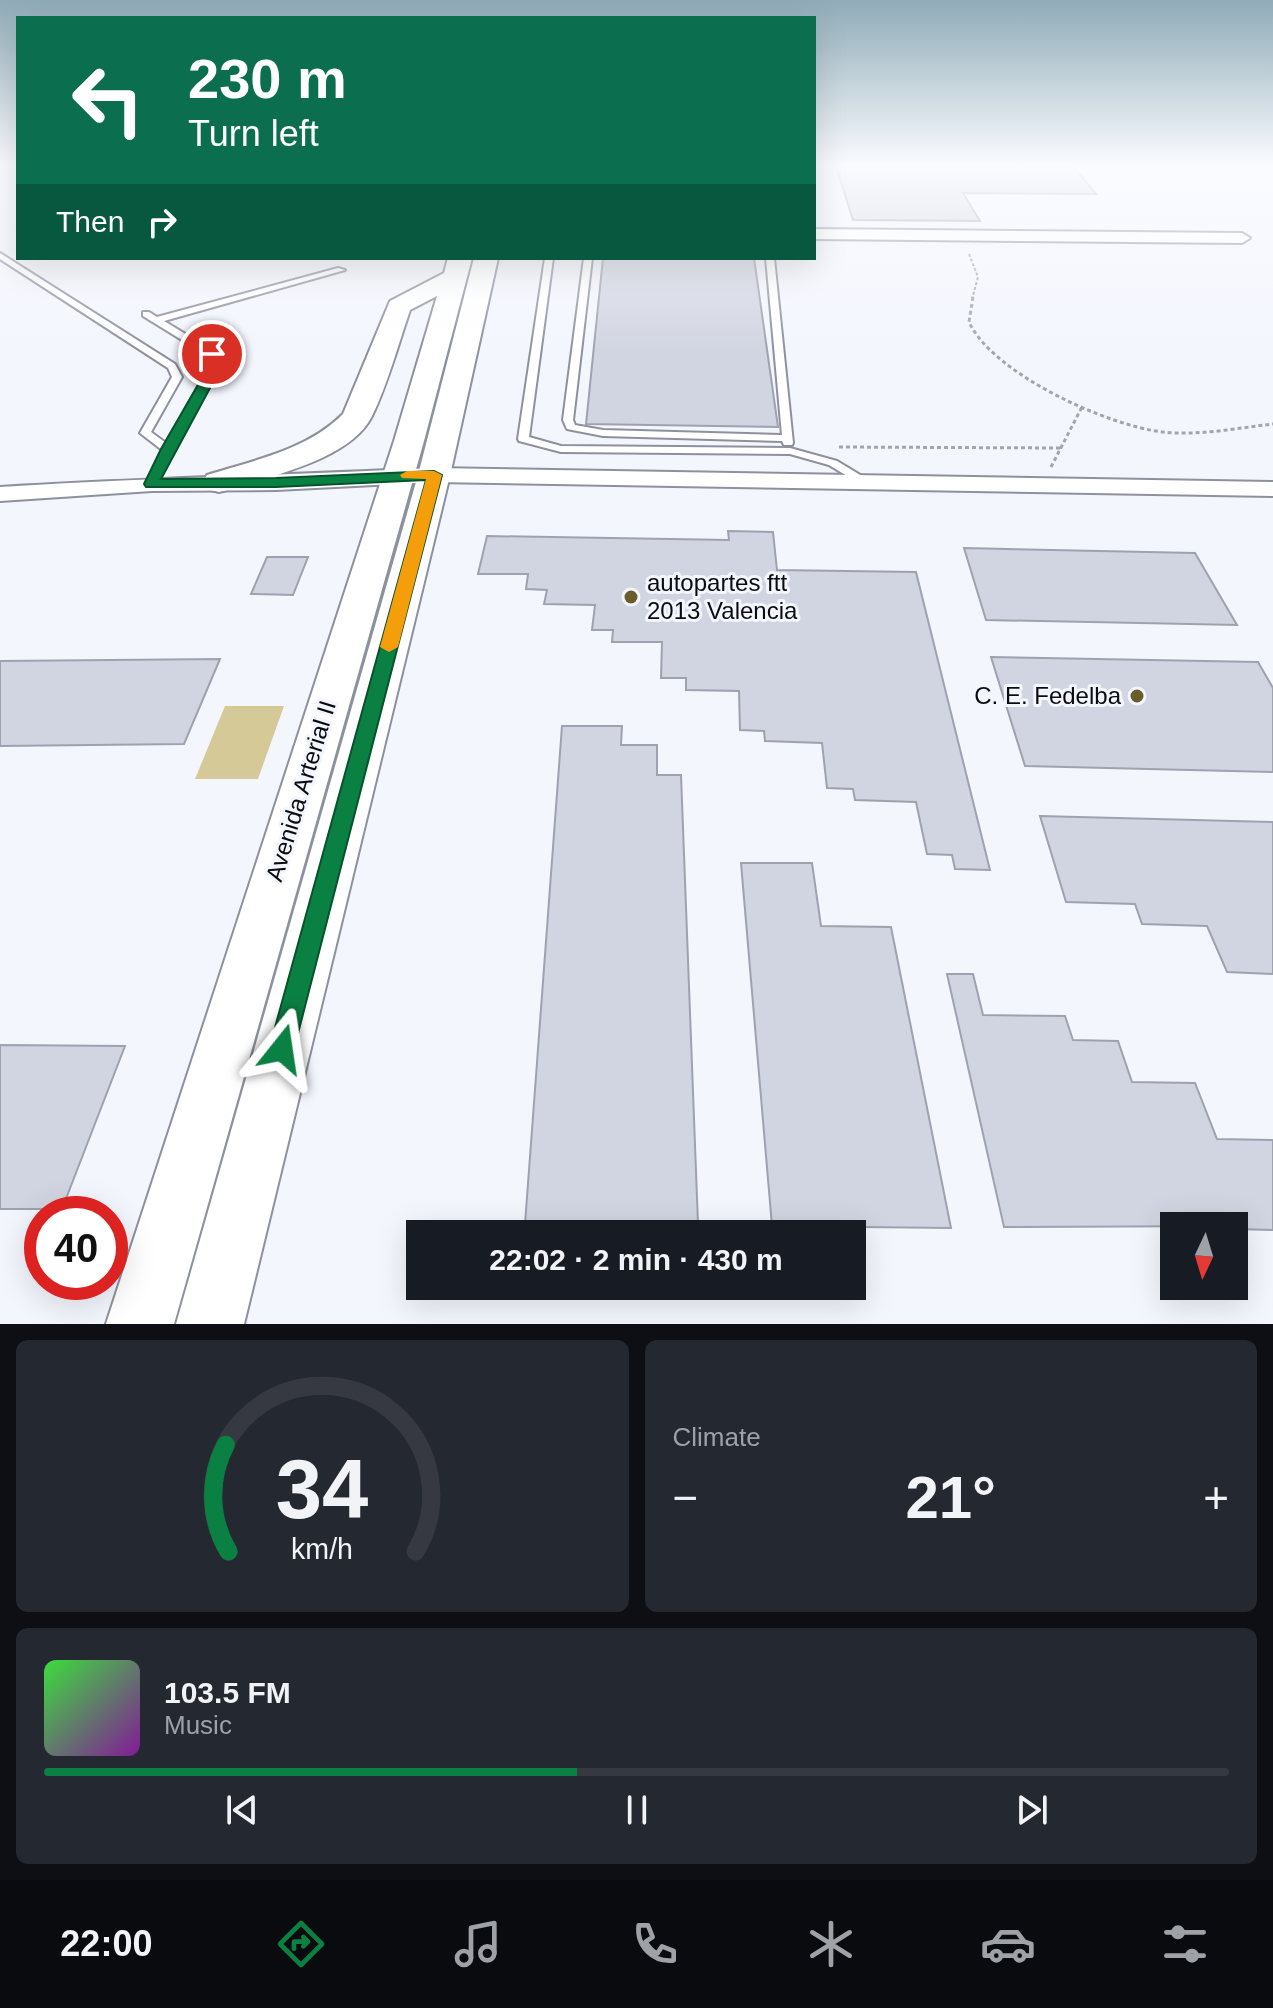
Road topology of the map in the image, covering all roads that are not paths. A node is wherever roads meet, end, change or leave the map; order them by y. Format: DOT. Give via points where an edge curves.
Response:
graph roads {
  1 [pos="816,234"];
  2 [pos="1242,238"];
  3 [pos="0,255"];
  4 [pos="549,260"];
  5 [pos="588,260"];
  6 [pos="770,260"];
  7 [pos="466,265"];
  8 [pos="341,270"];
  9 [pos="146,314"];
  10 [pos="157,320"];
  11 [pos="789,445"];
  12 [pos="168,449"];
  13 [pos="219,482"];
  14 [pos="866,483"];
  15 [pos="152,484"];
  16 [pos="413,484"];
  17 [pos="1273,489"];
  18 [pos="0,494"];
  19 [pos="1273,506"];
  20 [pos="140,1324"];
  21 [pos="210,1324"];
  1 -- 2 [label="street"];
  3 -- 12 [label="lane" via="172,366 177,377 145,433"];
  4 -- 11 [label="lane" via="523,439 561,449"];
  5 -- 11 [label="lane" via="571,427"];
  6 -- 11 [label="lane"];
  7 -- 13 [label="street" via="399,306 357,417 340,434 313,451"];
  7 -- 16 [label="street, Avenida Arterial II"];
  8 -- 10 [label="lane"];
  9 -- 10 [label="lane"];
  10 -- 12 [label="lane" via="212,354 216,364"];
  11 -- 14 [label="lane"];
  12 -- 15 [label="lane"];
  13 -- 15 [label="street"];
  13 -- 16 [label="street" via="341,479"];
  14 -- 16 [label="street"];
  14 -- 17 [label="street"];
  15 -- 18 [label="street"];
  16 -- 19 [label="street"];
  16 -- 20 [label="street, Avenida Arterial II"];
  16 -- 21 [label="street, Avenida Arterial II"];
}
